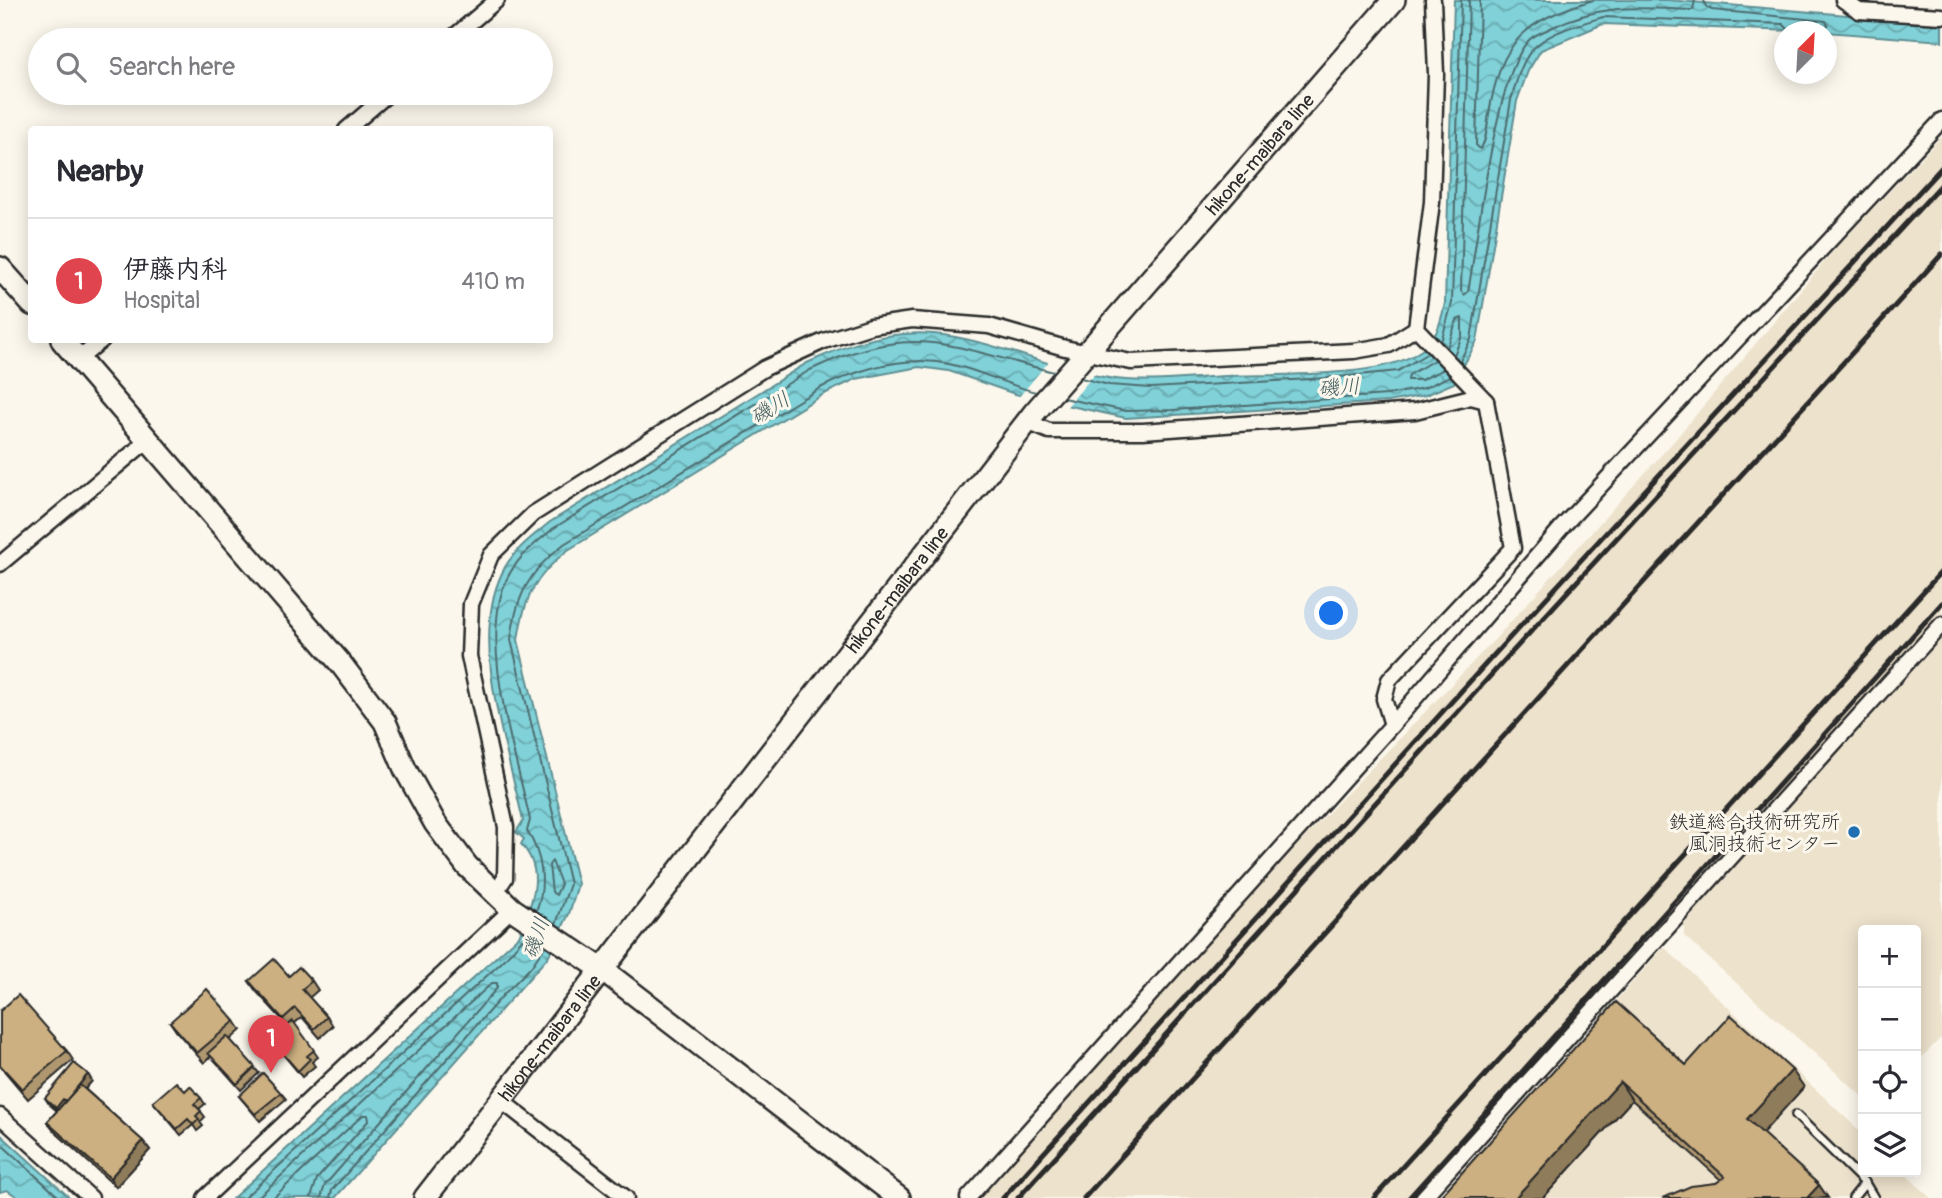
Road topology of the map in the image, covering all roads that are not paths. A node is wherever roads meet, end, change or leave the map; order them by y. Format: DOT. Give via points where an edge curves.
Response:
graph roads {
  1 [pos="497,0"];
  2 [pos="1394,0"];
  3 [pos="1433,0"];
  4 [pos="1843,0"];
  5 [pos="1942,16"];
  6 [pos="464,28"];
  7 [pos="375,105"];
  8 [pos="1942,120"];
  9 [pos="351,126"];
  10 [pos="0,268"];
  11 [pos="28,300"];
  12 [pos="1419,332"];
  13 [pos="65,343"];
  14 [pos="98,343"];
  15 [pos="1082,356"];
  16 [pos="79,359"];
  17 [pos="1482,395"];
  18 [pos="1031,418"];
  19 [pos="149,440"];
  20 [pos="0,564"];
  21 [pos="1942,624"];
  22 [pos="1392,725"];
  23 [pos="495,893"];
  24 [pos="514,911"];
  25 [pos="603,970"];
  26 [pos="503,1102"];
  27 [pos="1796,1115"];
  28 [pos="0,1116"];
  29 [pos="1865,1183"];
  30 [pos="91,1198"];
  31 [pos="205,1198"];
  32 [pos="425,1198"];
  33 [pos="625,1198"];
  34 [pos="899,1198"];
  35 [pos="968,1198"];
  36 [pos="1423,1198"];
  37 [pos="1853,1198"];
  38 [pos="1874,1198"];
  1 -- 6 [label="street"];
  2 -- 15 [label="main road, hikone-maibara line"];
  3 -- 12 [label="street" via="1437,74 1432,202"];
  4 -- 5 [label="street" via="1859,11"];
  7 -- 9 [label="street"];
  8 -- 22 [label="street" via="1562,527"];
  10 -- 11 [label="main road"];
  12 -- 15 [label="street" via="1389,345 1354,351 1131,362"];
  12 -- 17 [label="street"];
  13 -- 16 [label="main road"];
  14 -- 16 [label="street"];
  15 -- 18 [label="main road, hikone-maibara line"];
  15 -- 23 [label="street" via="989,326 912,320 871,326 765,368 533,514 491,555 471,604 469,656 506,827 505,878"];
  16 -- 19 [label="main road"];
  17 -- 18 [label="street" via="1415,411 1143,431 1049,431"];
  17 -- 22 [label="street" via="1513,548 1389,680 1384,699"];
  18 -- 25 [label="main road, hikone-maibara line"];
  19 -- 20 [label="street"];
  19 -- 23 [label="main road" via="341,664 385,722 435,823 467,866"];
  21 -- 36 [label="street"];
  22 -- 35 [label="street"];
  23 -- 24 [label="main road"];
  24 -- 25 [label="main road"];
  24 -- 31 [label="street"];
  25 -- 26 [label="main road, hikone-maibara line"];
  25 -- 34 [label="main road"];
  26 -- 32 [label="main road, hikone-maibara line"];
  26 -- 33 [label="street"];
  27 -- 29 [label="lane"];
  28 -- 30 [label="street"];
  29 -- 37 [label="lane"];
  29 -- 38 [label="lane"];
}
